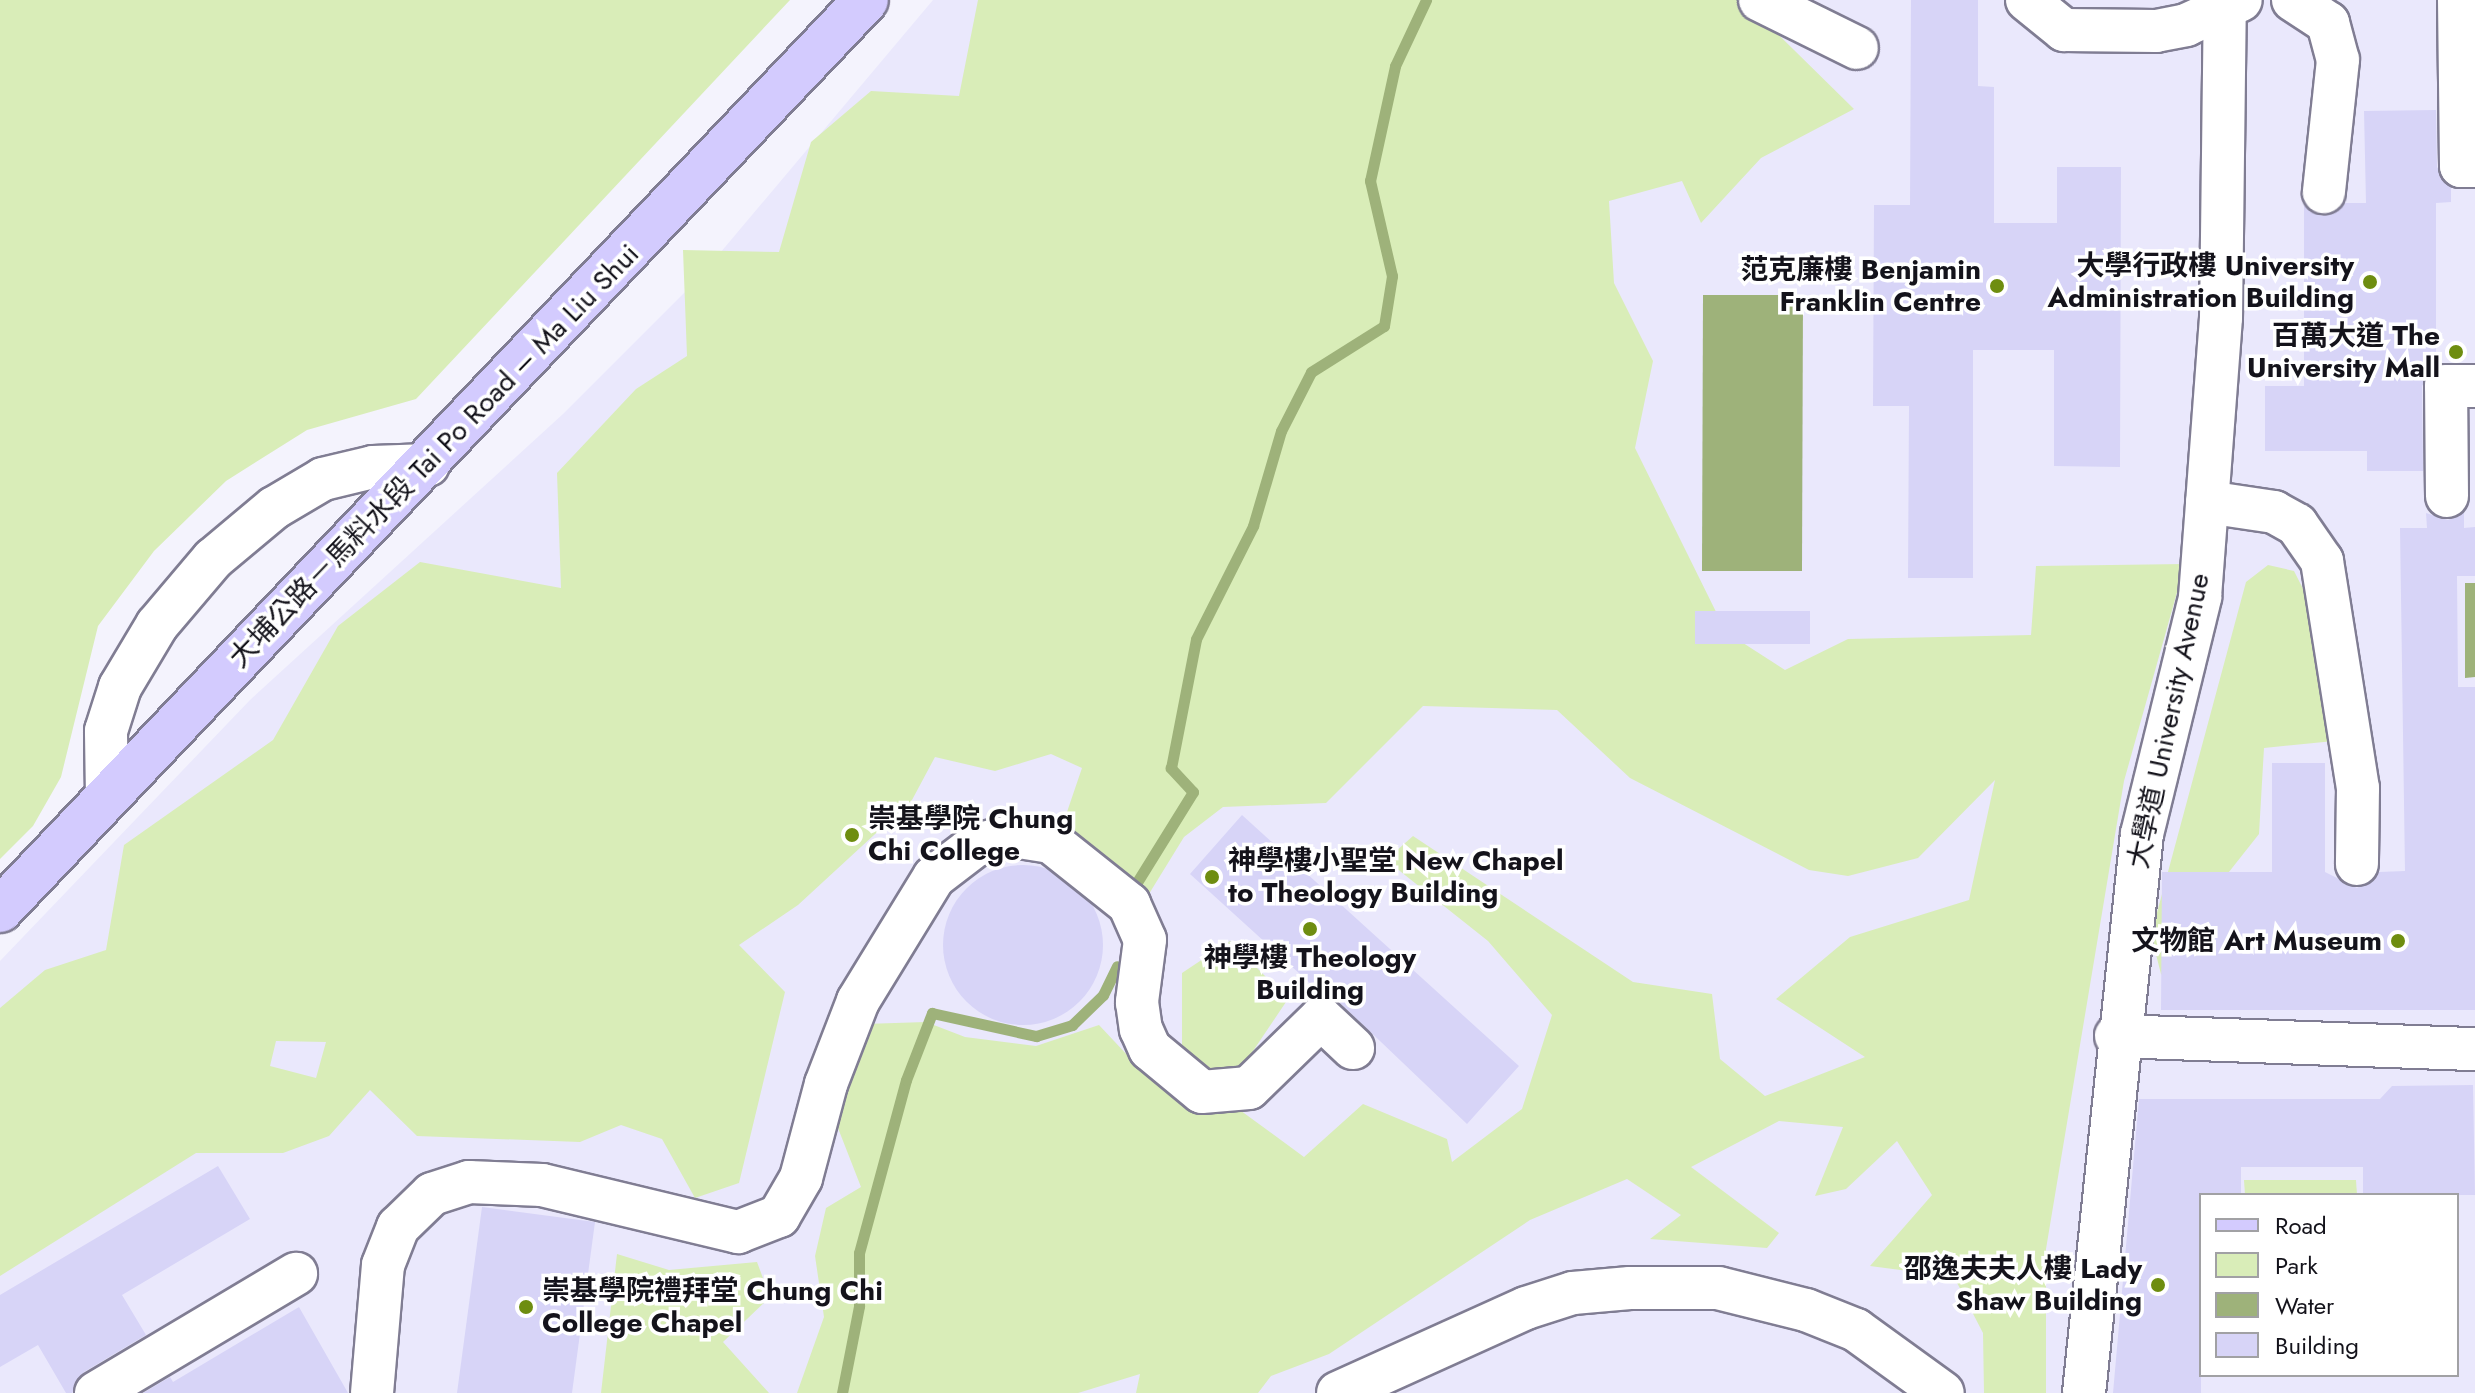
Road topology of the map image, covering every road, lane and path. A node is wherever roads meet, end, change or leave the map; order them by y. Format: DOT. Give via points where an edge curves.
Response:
graph roads {
  1 [pos="866,0"];
  2 [pos="1760,0"];
  3 [pos="2027,0"];
  4 [pos="2293,0"];
  5 [pos="2459,0"];
  6 [pos="2230,2"];
  7 [pos="1857,48"];
  8 [pos="2475,166"];
  9 [pos="2324,192"];
  10 [pos="2475,386"];
  11 [pos="428,465"];
  12 [pos="2447,496"];
  13 [pos="2207,502"];
  14 [pos="107,797"];
  15 [pos="2357,864"];
  16 [pos="0,910"];
  17 [pos="2116,1036"];
  18 [pos="1353,1048"];
  19 [pos="2475,1049"];
  20 [pos="296,1274"];
  21 [pos="96,1393"];
  22 [pos="372,1393"];
  23 [pos="1338,1393"];
  24 [pos="1943,1393"];
  25 [pos="2084,1393"];
  1 -- 11 [label="main road, 大埔公路－馬料水段 Tai Po Road – Ma Liu Shui"];
  2 -- 7 [label="street"];
  3 -- 6 [label="street" via="2064,30 2156,31 2186,25"];
  4 -- 9 [label="street" via="2328,23 2338,60"];
  5 -- 8 [label="street" via="2461,166"];
  6 -- 13 [label="street, 大學道 University Avenue" via="2221,318"];
  10 -- 12 [label="street" via="2446,386"];
  11 -- 14 [label="main road, 大埔公路－馬料水段 Tai Po Road – Ma Liu Shui"];
  11 -- 14 [label="street" via="373,467 323,479 274,508 213,559 157,625 120,687 106,731"];
  13 -- 15 [label="street" via="2274,512 2297,525 2322,561 2358,788"];
  13 -- 17 [label="street, 大學道 University Avenue" via="2200,597 2142,834"];
  14 -- 16 [label="main road, 大埔公路－馬料水段 Tai Po Road – Ma Liu Shui"];
  17 -- 19 [label="street"];
  17 -- 25 [label="street, 大學道 University Avenue"];
  18 -- 22 [label="street" via="1321,1018 1249,1088 1202,1092 1150,1049 1124,1002 1145,940 1137,915 1119,893 1051,842 1013,836 976,845 928,884 858,1001 826,1084 801,1178 779,1216 738,1232 542,1185 469,1182 432,1194 398,1227 383,1265"];
  20 -- 21 [label="street"];
  23 -- 24 [label="street" via="1526,1308 1573,1293 1630,1288 1718,1288 1806,1310 1856,1330"];
}
